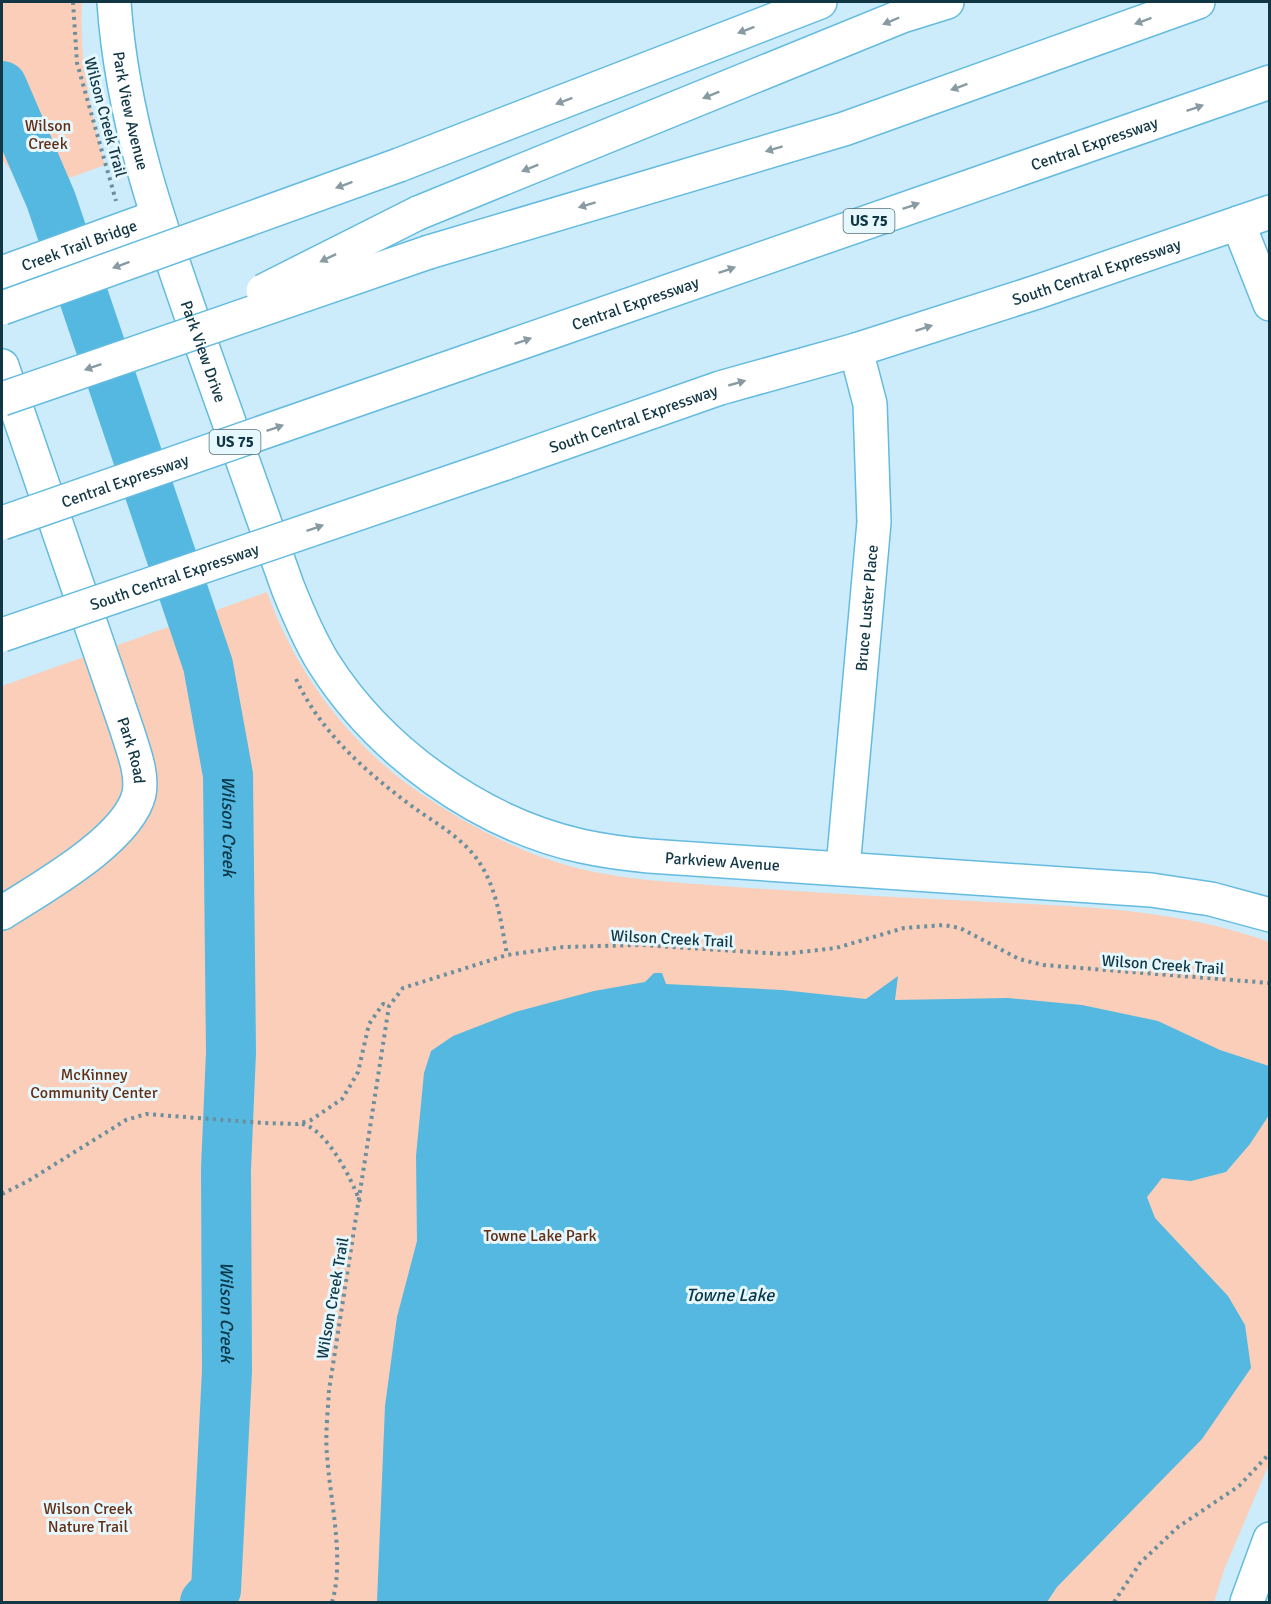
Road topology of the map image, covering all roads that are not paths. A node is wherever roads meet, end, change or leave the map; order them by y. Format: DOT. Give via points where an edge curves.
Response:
graph roads {
  1 [pos="114,2"];
  2 [pos="947,2"];
  3 [pos="1198,2"];
  4 [pos="801,5"];
  5 [pos="1269,82"];
  6 [pos="1269,212"];
  7 [pos="156,217"];
  8 [pos="1238,223"];
  9 [pos="9,270"];
  10 [pos="1269,304"];
  11 [pos="2,308"];
  12 [pos="148,348"];
  13 [pos="856,350"];
  14 [pos="2,366"];
  15 [pos="2,399"];
  16 [pos="2,523"];
  17 [pos="288,588"];
  18 [pos="2,635"];
  19 [pos="843,868"];
  20 [pos="2,913"];
  21 [pos="1269,915"];
  22 [pos="1269,1539"];
  23 [pos="1247,1602"];
  1 -- 7 [label="main road, Park View Avenue" via="126,102"];
  2 -- 12 [label="main road, one-way, bridge" via="902,16 418,213"];
  3 -- 12 [label="main road, one-way, bridge" via="844,129 429,252"];
  4 -- 11 [label="main road, one-way, bridge" via="399,165"];
  16 -- 5 [label="main road, Central Expressway / US 75, one-way, bridge"];
  6 -- 8 [label="main road, South Central Expressway"];
  7 -- 9 [label="main road, Creek Trail Bridge" via="116,217"];
  7 -- 17 [label="main road, Park View Drive"];
  8 -- 10 [label="main road"];
  13 -- 8 [label="main road, South Central Expressway, one-way"];
  12 -- 15 [label="main road, one-way, bridge"];
  18 -- 13 [label="main road, South Central Expressway, one-way, bridge" via="720,388"];
  13 -- 19 [label="main road, Bruce Luster Place" via="870,404 874,522"];
  14 -- 20 [label="main road, Park Road" via="139,767 139,792 133,812 117,831 63,874"];
  17 -- 19 [label="main road, Parkview Avenue" via="323,662 369,722 435,777 507,820 580,846 615,853"];
  19 -- 21 [label="main road, Parkview Avenue" via="1151,890 1211,899"];
  22 -- 23 [label="main road"];
}
